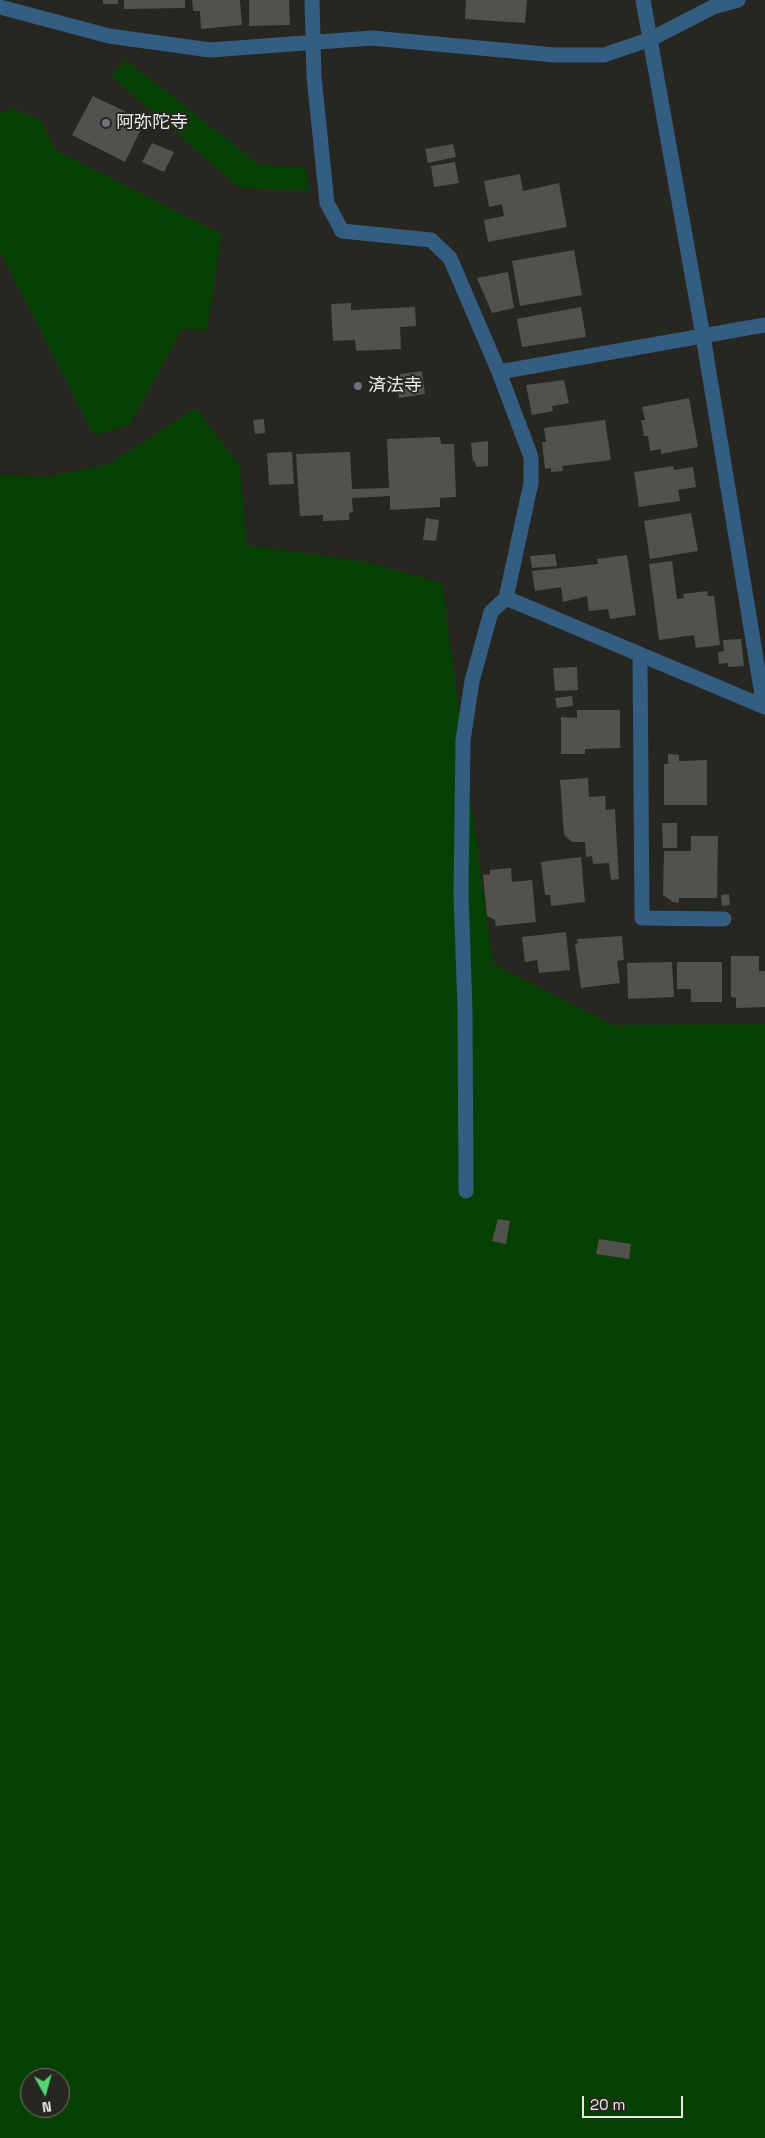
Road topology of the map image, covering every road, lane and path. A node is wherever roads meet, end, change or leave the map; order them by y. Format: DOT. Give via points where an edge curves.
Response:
graph roads {
  1 [pos="312,0"];
  2 [pos="643,0"];
  3 [pos="738,0"];
  4 [pos="0,7"];
  5 [pos="651,39"];
  6 [pos="314,41"];
  7 [pos="765,325"];
  8 [pos="703,336"];
  9 [pos="499,372"];
  10 [pos="506,598"];
  11 [pos="640,654"];
  12 [pos="765,707"];
  13 [pos="724,919"];
  14 [pos="466,1191"];
  1 -- 6 [label="street"];
  2 -- 5 [label="street"];
  3 -- 5 [label="street" via="713,7"];
  4 -- 6 [label="street" via="109,36 210,50"];
  5 -- 6 [label="street" via="604,55 555,55 372,38"];
  5 -- 8 [label="street"];
  6 -- 9 [label="street" via="314,77 327,203 342,231 431,240 450,258"];
  7 -- 8 [label="street"];
  8 -- 9 [label="street"];
  8 -- 12 [label="street"];
  9 -- 10 [label="street" via="531,457 531,483"];
  10 -- 11 [label="street"];
  10 -- 14 [label="street" via="490,612 472,681 463,740 461,894"];
  11 -- 12 [label="street"];
  11 -- 13 [label="street" via="642,918"];
}
